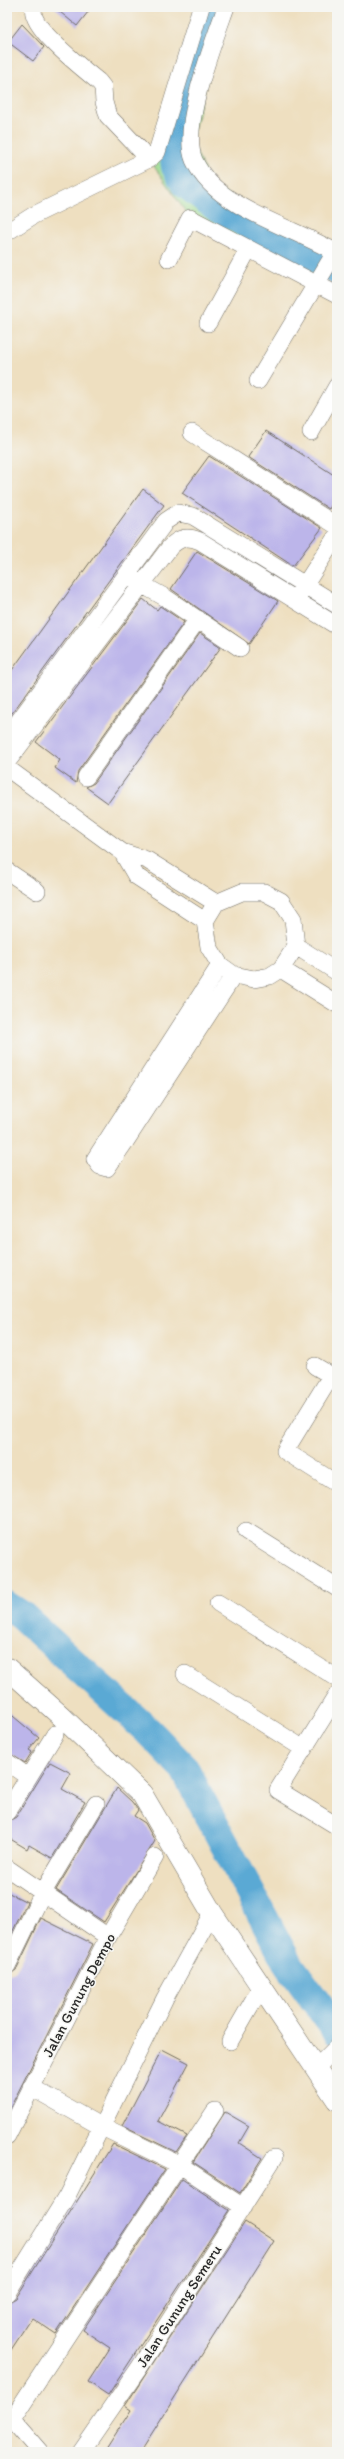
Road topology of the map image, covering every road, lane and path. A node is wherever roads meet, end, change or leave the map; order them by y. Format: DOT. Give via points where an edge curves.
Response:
graph roads {
  1 [pos="34,7"];
  2 [pos="201,7"];
  3 [pos="226,7"];
  4 [pos="149,159"];
  5 [pos="7,232"];
  6 [pos="248,250"];
  7 [pos="334,254"];
  8 [pos="169,258"];
  9 [pos="316,282"];
  10 [pos="337,295"];
  11 [pos="208,323"];
  12 [pos="258,382"];
  13 [pos="337,386"];
  14 [pos="311,432"];
  15 [pos="192,433"];
  16 [pos="166,521"];
  17 [pos="337,526"];
  18 [pos="337,535"];
  19 [pos="180,538"];
  20 [pos="126,575"];
  21 [pos="141,584"];
  22 [pos="304,584"];
  23 [pos="295,601"];
  24 [pos="337,605"];
  25 [pos="198,619"];
  26 [pos="337,626"];
  27 [pos="240,648"];
  28 [pos="7,737"];
  29 [pos="7,762"];
  30 [pos="7,768"];
  31 [pos="86,777"];
  32 [pos="122,852"];
  33 [pos="9,876"];
  34 [pos="37,891"];
  35 [pos="216,903"];
  36 [pos="205,921"];
  37 [pos="296,946"];
  38 [pos="220,965"];
  39 [pos="281,969"];
  40 [pos="337,972"];
  41 [pos="234,975"];
  42 [pos="337,1004"];
  43 [pos="315,1366"];
  44 [pos="334,1378"];
  45 [pos="337,1484"];
  46 [pos="246,1531"];
  47 [pos="337,1588"];
  48 [pos="218,1603"];
  49 [pos="7,1668"];
  50 [pos="185,1674"];
  51 [pos="337,1678"];
  52 [pos="337,1695"];
  53 [pos="55,1734"];
  54 [pos="304,1749"];
  55 [pos="7,1762"];
  56 [pos="28,1777"];
  57 [pos="96,1804"];
  58 [pos="7,1812"];
  59 [pos="337,1826"];
  60 [pos="155,1858"];
  61 [pos="7,1868"];
  62 [pos="42,1894"];
  63 [pos="212,1913"];
  64 [pos="108,1937"];
  65 [pos="7,1966"];
  66 [pos="261,1987"];
  67 [pos="230,2041"];
  68 [pos="337,2047"];
  69 [pos="316,2068"];
  70 [pos="31,2088"];
  71 [pos="337,2100"];
  72 [pos="216,2111"];
  73 [pos="100,2126"];
  74 [pos="7,2136"];
  75 [pos="274,2158"];
  76 [pos="180,2165"];
  77 [pos="243,2207"];
  78 [pos="7,2293"];
  79 [pos="9,2416"];
  80 [pos="40,2452"];
  81 [pos="81,2452"];
  1 -- 4 [label="street" via="33,14 39,25 55,44 99,82 103,88 108,116"];
  2 -- 4 [label="street" via="161,142 157,152"];
  3 -- 7 [label="street" via="193,116 191,140 194,160 212,186 235,203"];
  4 -- 5 [label="street" via="34,215"];
  6 -- 8 [label="street" via="190,218"];
  6 -- 9 [label="street"];
  6 -- 11 [label="street"];
  7 -- 9 [label="street"];
  9 -- 10 [label="street"];
  9 -- 12 [label="street"];
  13 -- 14 [label="street"];
  15 -- 17 [label="street"];
  16 -- 19 [label="street"];
  16 -- 20 [label="street"];
  16 -- 22 [label="street" via="178,513 193,516"];
  18 -- 22 [label="street"];
  19 -- 21 [label="street"];
  19 -- 23 [label="street" via="200,541"];
  20 -- 21 [label="street"];
  20 -- 28 [label="street"];
  21 -- 25 [label="street"];
  21 -- 29 [label="street"];
  22 -- 23 [label="street"];
  22 -- 24 [label="street"];
  23 -- 26 [label="street"];
  25 -- 27 [label="street"];
  25 -- 31 [label="street"];
  30 -- 32 [label="street"];
  32 -- 35 [label="street" via="147,860"];
  32 -- 36 [label="street" via="136,876"];
  33 -- 34 [label="street"];
  35 -- 36 [label="street"];
  35 -- 37 [label="street" via="242,892 264,892 281,901 294,918"];
  36 -- 38 [label="street" via="209,947"];
  37 -- 39 [label="street"];
  37 -- 40 [label="street"];
  38 -- 41 [label="street"];
  38 -- 41 [label="street" via="94,1159 100,1166 107,1168"];
  39 -- 41 [label="street" via="270,976 254,978"];
  39 -- 42 [label="street"];
  43 -- 44 [label="street"];
  44 -- 45 [label="street" via="284,1451"];
  46 -- 47 [label="street"];
  48 -- 51 [label="street"];
  49 -- 63 [label="street" via="136,1787"];
  50 -- 54 [label="street"];
  52 -- 54 [label="street"];
  53 -- 56 [label="street"];
  54 -- 59 [label="street" via="278,1790"];
  55 -- 56 [label="street"];
  56 -- 58 [label="street"];
  57 -- 62 [label="street"];
  60 -- 64 [label="street, Jalan Gunung Dempo"];
  61 -- 62 [label="street"];
  62 -- 64 [label="street"];
  62 -- 65 [label="street"];
  63 -- 66 [label="street"];
  63 -- 73 [label="street" via="165,1998"];
  64 -- 70 [label="street, Jalan Gunung Dempo"];
  66 -- 67 [label="street"];
  66 -- 69 [label="street"];
  68 -- 69 [label="street"];
  69 -- 71 [label="street"];
  70 -- 73 [label="street"];
  70 -- 74 [label="street, Jalan Gunung Dempo"];
  72 -- 76 [label="street"];
  73 -- 76 [label="street"];
  73 -- 78 [label="street" via="66,2196"];
  75 -- 77 [label="street, Jalan Gunung Semeru"];
  76 -- 77 [label="street"];
  76 -- 79 [label="street"];
  77 -- 81 [label="street, Jalan Gunung Semeru" via="139,2368"];
  79 -- 80 [label="street"];
}
